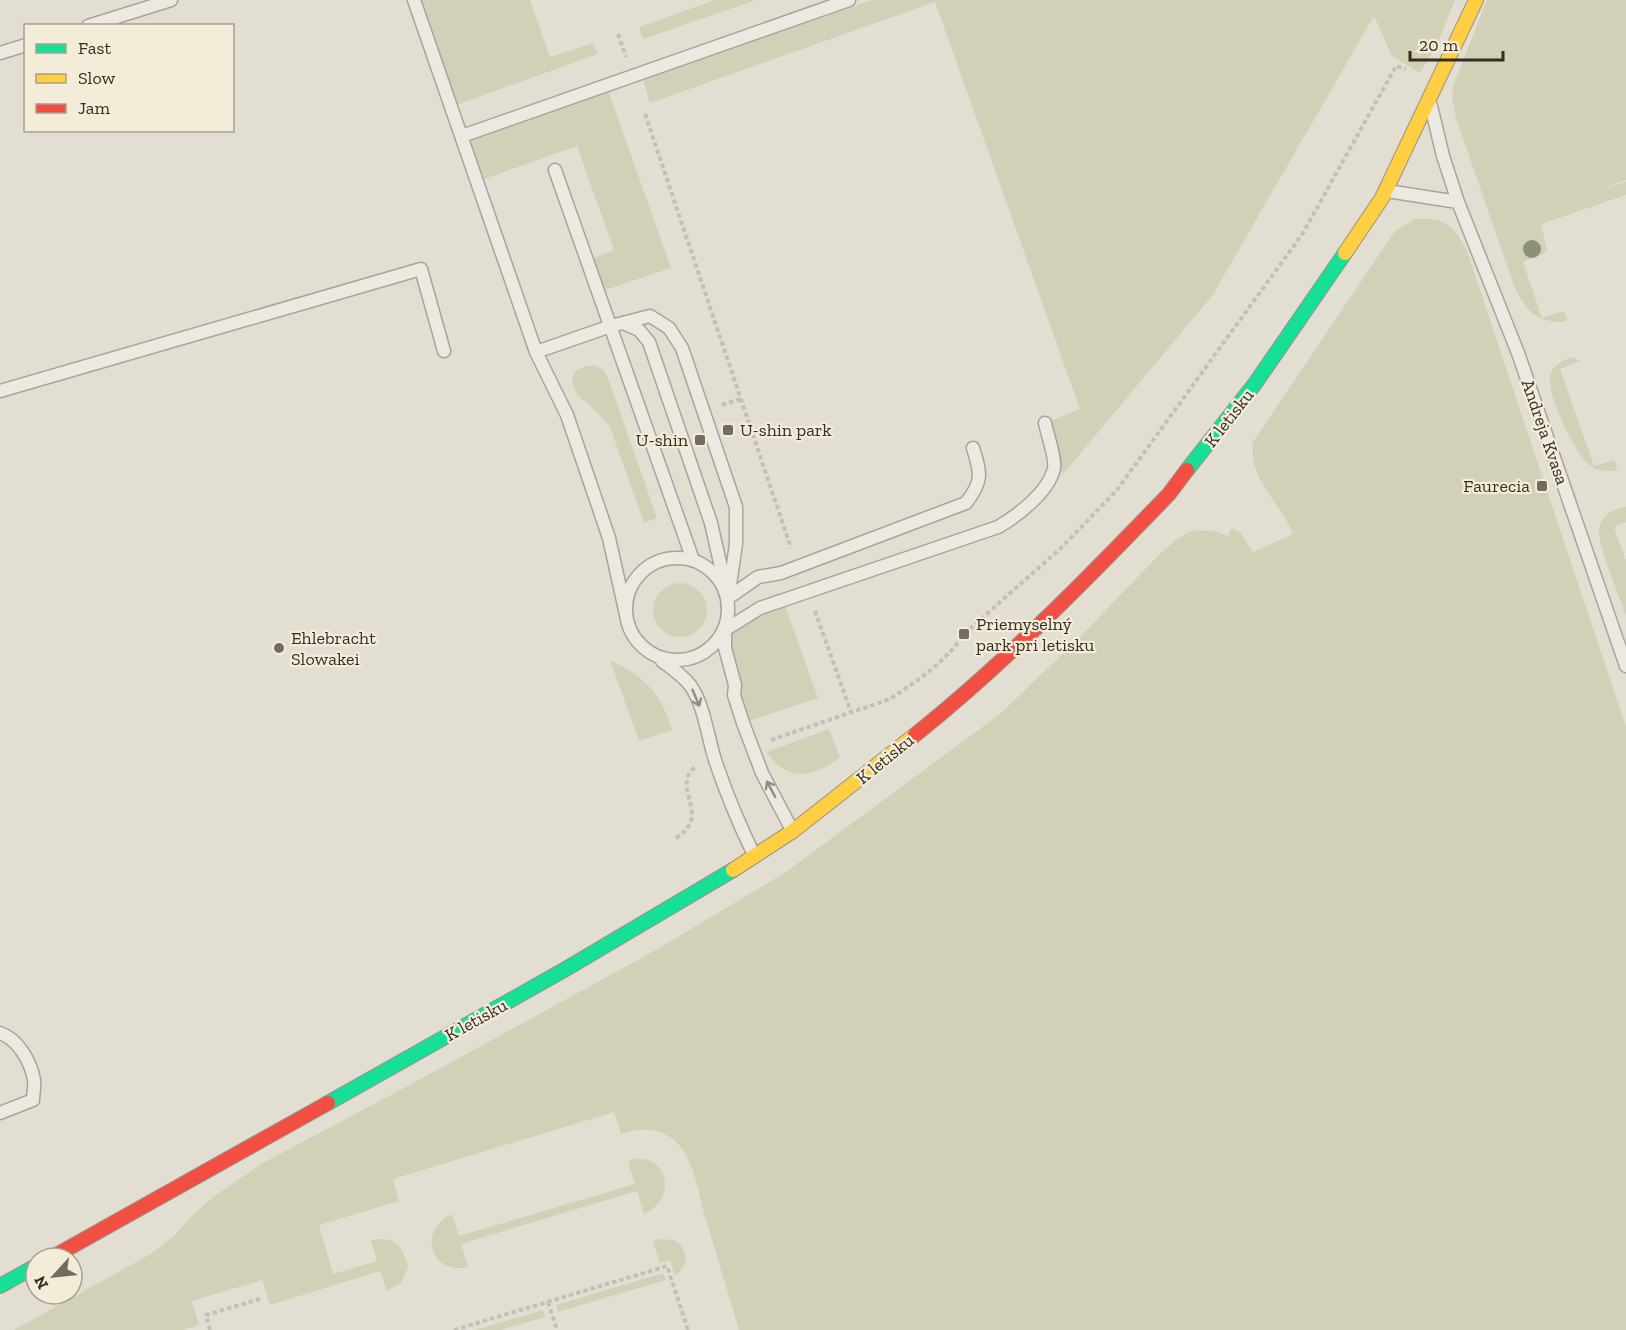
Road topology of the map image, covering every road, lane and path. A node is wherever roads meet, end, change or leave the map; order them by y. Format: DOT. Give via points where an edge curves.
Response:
graph roads {
  1 [pos="171,0"];
  2 [pos="414,0"];
  3 [pos="849,0"];
  4 [pos="1476,0"];
  5 [pos="94,24"];
  6 [pos="24,46"];
  7 [pos="0,53"];
  8 [pos="1396,66"];
  9 [pos="1429,96"];
  10 [pos="645,114"];
  11 [pos="462,136"];
  12 [pos="555,170"];
  13 [pos="1385,191"];
  14 [pos="1458,202"];
  15 [pos="617,325"];
  16 [pos="444,351"];
  17 [pos="536,352"];
  18 [pos="0,391"];
  19 [pos="1045,423"];
  20 [pos="973,448"];
  21 [pos="693,560"];
  22 [pos="797,567"];
  23 [pos="807,592"];
  24 [pos="728,598"];
  25 [pos="627,619"];
  26 [pos="725,630"];
  27 [pos="656,657"];
  28 [pos="1626,666"];
  29 [pos="851,712"];
  30 [pos="770,741"];
  31 [pos="696,766"];
  32 [pos="793,831"];
  33 [pos="676,838"];
  34 [pos="755,856"];
  35 [pos="0,1033"];
  36 [pos="0,1113"];
  37 [pos="72,1246"];
  38 [pos="24,1273"];
  39 [pos="0,1286"];
  40 [pos="263,1298"];
  41 [pos="548,1302"];
  42 [pos="210,1330"];
  43 [pos="454,1330"];
  44 [pos="557,1330"];
  45 [pos="688,1330"];
  1 -- 5 [label="lane"];
  2 -- 11 [label="lane"];
  3 -- 11 [label="lane"];
  4 -- 9 [label="street, K letisku"];
  6 -- 7 [label="lane"];
  8 -- 29 [label="path" via="1303,233 1118,490 1060,549 964,634 954,650 890,699"];
  9 -- 13 [label="street, K letisku"];
  9 -- 14 [label="lane, Andreja Kvasa"];
  10 -- 22 [label="path"];
  11 -- 17 [label="lane"];
  12 -- 15 [label="lane"];
  13 -- 14 [label="lane"];
  13 -- 32 [label="street, K letisku" via="1254,385 1155,509 1035,630 956,702"];
  14 -- 28 [label="lane, Andreja Kvasa" via="1518,353"];
  15 -- 17 [label="lane"];
  15 -- 21 [label="lane"];
  15 -- 24 [label="lane" via="639,330 649,342 711,523"];
  15 -- 24 [label="lane" via="650,316 669,328 682,348 736,507 736,544"];
  16 -- 18 [label="lane" via="421,269"];
  17 -- 25 [label="lane" via="567,415 606,526"];
  19 -- 23 [label="lane" via="1054,466 1048,482 1020,514 998,527"];
  20 -- 22 [label="lane" via="980,469 977,488 966,503"];
  21 -- 24 [label="lane" via="709,568"];
  21 -- 25 [label="lane" via="676,557 643,570 626,602"];
  22 -- 24 [label="lane" via="758,577"];
  23 -- 26 [label="lane" via="760,608"];
  23 -- 29 [label="path"];
  24 -- 26 [label="lane"];
  25 -- 27 [label="lane" via="632,635"];
  26 -- 27 [label="lane" via="716,644 688,660"];
  32 -- 26 [label="lane, one-way" via="762,773 743,723 734,695"];
  27 -- 34 [label="lane, one-way" via="675,669 697,699 733,811"];
  29 -- 30 [label="path"];
  31 -- 33 [label="path" via="685,780 693,812 691,824"];
  32 -- 34 [label="street, K letisku"];
  34 -- 37 [label="street, K letisku" via="564,970"];
  35 -- 36 [label="lane" via="17,1044 35,1081 33,1100"];
  38 -- 39 [label="street"];
  40 -- 42 [label="path" via="206,1315"];
  41 -- 43 [label="path"];
  41 -- 44 [label="path"];
  41 -- 45 [label="path" via="667,1266"];
}
